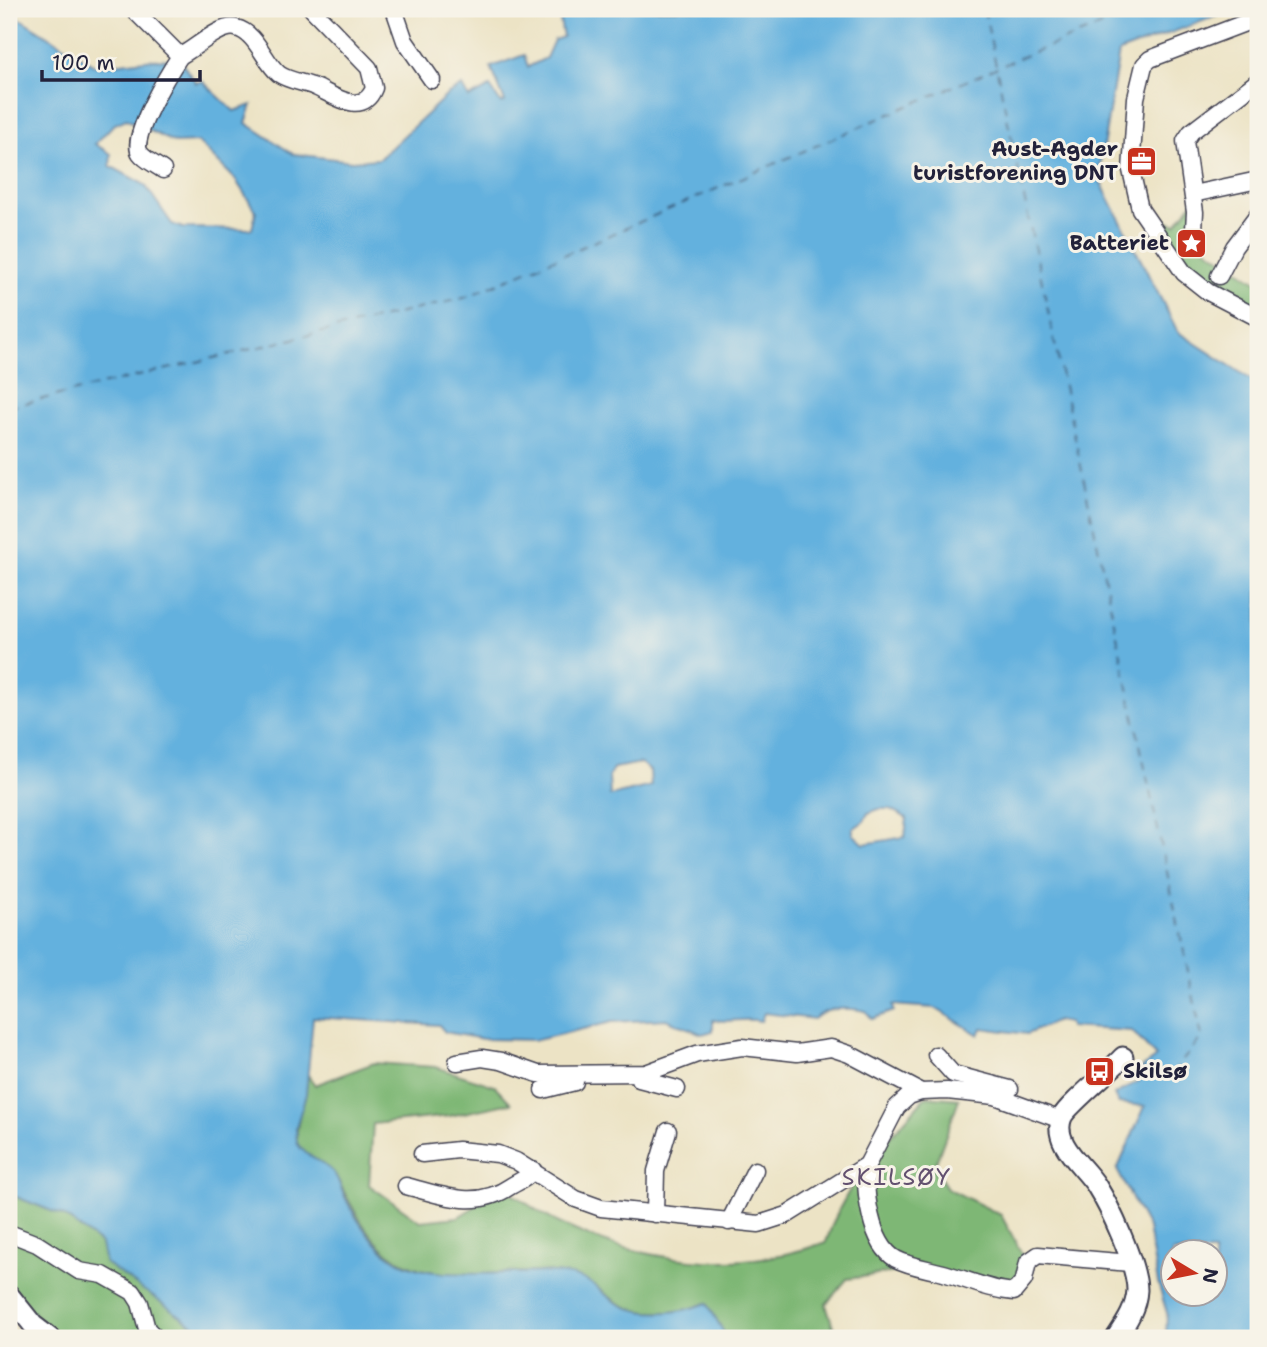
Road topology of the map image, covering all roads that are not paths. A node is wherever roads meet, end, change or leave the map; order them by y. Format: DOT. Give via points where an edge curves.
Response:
graph roads {
  1 [pos="133,9"];
  2 [pos="312,9"];
  3 [pos="394,9"];
  4 [pos="1258,18"];
  5 [pos="180,57"];
  6 [pos="432,80"];
  7 [pos="1258,81"];
  8 [pos="163,170"];
  9 [pos="1258,180"];
  10 [pos="1193,194"];
  11 [pos="1258,215"];
  12 [pos="1194,229"];
  13 [pos="1219,276"];
  14 [pos="1258,318"];
  15 [pos="936,1055"];
  16 [pos="1123,1057"];
  17 [pos="457,1062"];
  18 [pos="625,1074"];
  19 [pos="677,1089"];
  20 [pos="543,1090"];
  21 [pos="921,1093"];
  22 [pos="1021,1103"];
  23 [pos="1061,1119"];
  24 [pos="668,1131"];
  25 [pos="422,1154"];
  26 [pos="867,1165"];
  27 [pos="533,1170"];
  28 [pos="755,1170"];
  29 [pos="406,1186"];
  30 [pos="655,1214"];
  31 [pos="729,1222"];
  32 [pos="9,1233"];
  33 [pos="1130,1263"];
  34 [pos="9,1295"];
  35 [pos="50,1338"];
  36 [pos="156,1338"];
  37 [pos="1116,1338"];
  1 -- 5 [label="street"];
  2 -- 5 [label="street" via="369,68 374,88 366,98 350,104 339,101 278,73 238,28 224,28"];
  3 -- 6 [label="street" via="405,41"];
  4 -- 14 [label="street" via="1144,65 1136,98 1131,170 1140,209 1176,265 1195,283"];
  5 -- 8 [label="street" via="137,145 140,153"];
  7 -- 10 [label="street" via="1185,141"];
  9 -- 10 [label="street"];
  10 -- 12 [label="street"];
  11 -- 13 [label="street"];
  15 -- 22 [label="street" via="948,1071 1014,1090"];
  16 -- 23 [label="main road"];
  17 -- 18 [label="street" via="482,1058 538,1074"];
  18 -- 19 [label="street"];
  18 -- 20 [label="street"];
  18 -- 21 [label="street" via="654,1073 697,1054 742,1047 797,1053 831,1048"];
  21 -- 22 [label="street" via="975,1092"];
  21 -- 26 [label="street" via="897,1107"];
  22 -- 23 [label="street"];
  23 -- 33 [label="main road" via="1063,1140 1098,1188"];
  24 -- 30 [label="street" via="656,1171"];
  25 -- 27 [label="street" via="486,1152"];
  26 -- 31 [label="street" via="773,1222"];
  26 -- 33 [label="street" via="865,1182 876,1230 892,1256 1014,1292 1024,1280 1028,1262 1038,1255"];
  27 -- 29 [label="street" via="526,1179 486,1200"];
  27 -- 30 [label="street" via="593,1206"];
  28 -- 31 [label="street"];
  30 -- 31 [label="street"];
  32 -- 36 [label="street" via="37,1244 79,1271 103,1275 133,1292 147,1329"];
  33 -- 37 [label="main road" via="1137,1287 1135,1304"];
  34 -- 35 [label="main road"];
}
